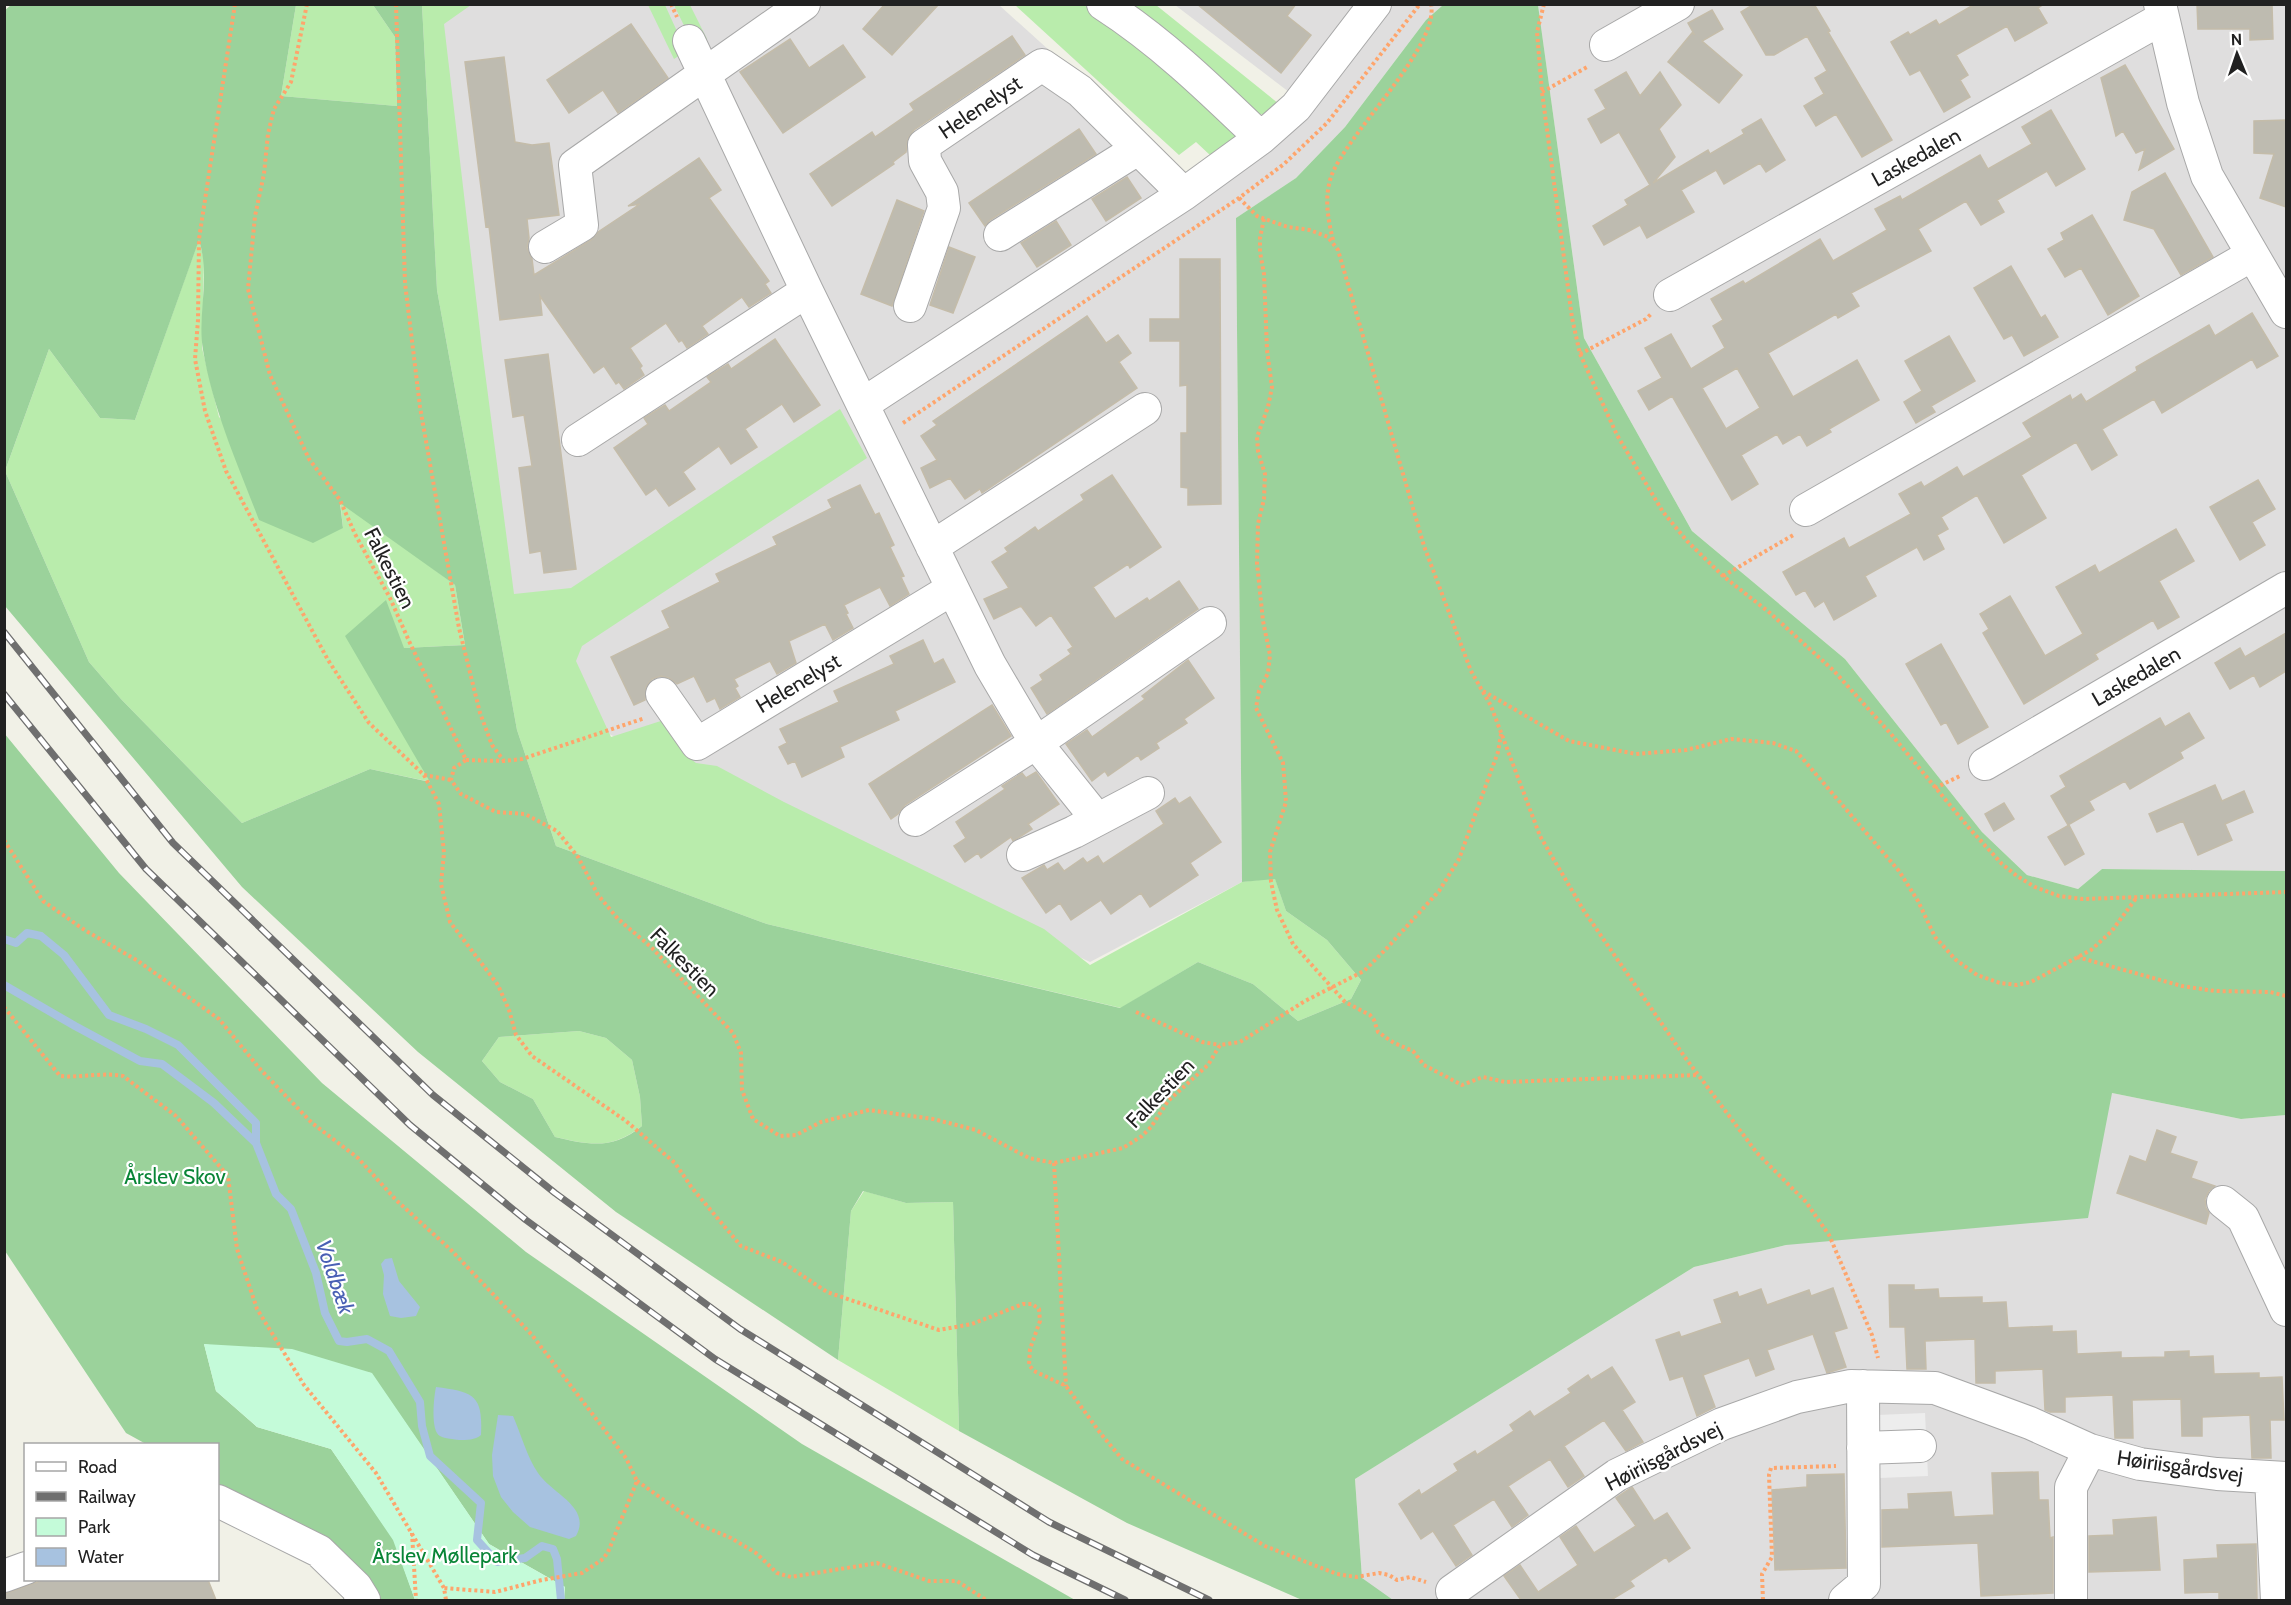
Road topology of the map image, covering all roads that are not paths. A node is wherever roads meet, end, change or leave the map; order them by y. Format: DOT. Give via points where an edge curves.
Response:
graph roads {
  1 [pos="804,4"];
  2 [pos="1103,4"];
  3 [pos="1678,4"];
  4 [pos="1361,9"];
  5 [pos="2161,11"];
  6 [pos="689,41"];
  7 [pos="1606,45"];
  8 [pos="704,73"];
  9 [pos="1261,138"];
  10 [pos="1136,150"];
  11 [pos="1184,194"];
  12 [pos="1000,235"];
  13 [pos="545,248"];
  14 [pos="2252,255"];
  15 [pos="2278,276"];
  16 [pos="807,291"];
  17 [pos="1670,295"];
  18 [pos="910,306"];
  19 [pos="2286,312"];
  20 [pos="863,404"];
  21 [pos="1145,409"];
  22 [pos="578,440"];
  23 [pos="1806,510"];
  24 [pos="932,547"];
  25 [pos="2286,588"];
  26 [pos="952,589"];
  27 [pos="1210,623"];
  28 [pos="666,700"];
  29 [pos="1036,743"];
  30 [pos="1985,764"];
  31 [pos="1148,794"];
  32 [pos="1097,819"];
  33 [pos="915,820"];
  34 [pos="1023,855"];
  35 [pos="2223,1202"];
  36 [pos="2286,1310"];
  37 [pos="1872,1386"];
  38 [pos="1920,1446"];
  39 [pos="2090,1450"];
  40 [pos="1863,1456"];
  41 [pos="2279,1478"];
  42 [pos="219,1501"];
  43 [pos="24,1569"];
  44 [pos="4,1576"];
  45 [pos="1452,1591"];
  46 [pos="364,1600"];
  47 [pos="1845,1600"];
  48 [pos="2071,1600"];
  49 [pos="2277,1600"];
  1 -- 8 [label="street"];
  2 -- 9 [label="street" via="1190,69"];
  3 -- 7 [label="street"];
  4 -- 9 [label="street" via="1296,106"];
  5 -- 14 [label="street, Laskedalen" via="2183,103 2207,176"];
  5 -- 17 [label="street, Laskedalen"];
  6 -- 8 [label="street"];
  8 -- 13 [label="street" via="575,165 582,225"];
  8 -- 16 [label="street"];
  9 -- 11 [label="street"];
  10 -- 11 [label="street, Helenelyst"];
  10 -- 12 [label="street"];
  10 -- 18 [label="street, Helenelyst" via="1080,91 1042,65 924,145 925,161 942,192 944,208"];
  11 -- 20 [label="street"];
  14 -- 15 [label="street, Laskedalen"];
  14 -- 23 [label="street"];
  15 -- 19 [label="street, Laskedalen"];
  16 -- 20 [label="street"];
  16 -- 22 [label="street"];
  20 -- 24 [label="street"];
  21 -- 24 [label="street"];
  24 -- 26 [label="street"];
  25 -- 30 [label="street, Laskedalen"];
  26 -- 28 [label="street, Helenelyst" via="697,744"];
  26 -- 29 [label="street" via="990,665"];
  27 -- 29 [label="street"];
  29 -- 32 [label="street"];
  29 -- 33 [label="street"];
  31 -- 32 [label="street"];
  32 -- 34 [label="street"];
  35 -- 36 [label="street" via="2243,1218"];
  37 -- 39 [label="street, Høiriisgårdsvej" via="1935,1388"];
  37 -- 40 [label="street"];
  37 -- 45 [label="street, Høiriisgårdsvej" via="1851,1386 1797,1397 1722,1424 1617,1475"];
  38 -- 40 [label="street"];
  39 -- 41 [label="street, Høiriisgårdsvej" via="2140,1464"];
  39 -- 48 [label="street, Høiriisgårdsvej" via="2071,1487"];
  40 -- 47 [label="street" via="1864,1584"];
  41 -- 49 [label="street, Høiriisgårdsvej"];
  42 -- 46 [label="street" via="319,1551"];
  43 -- 44 [label="street"];
}
